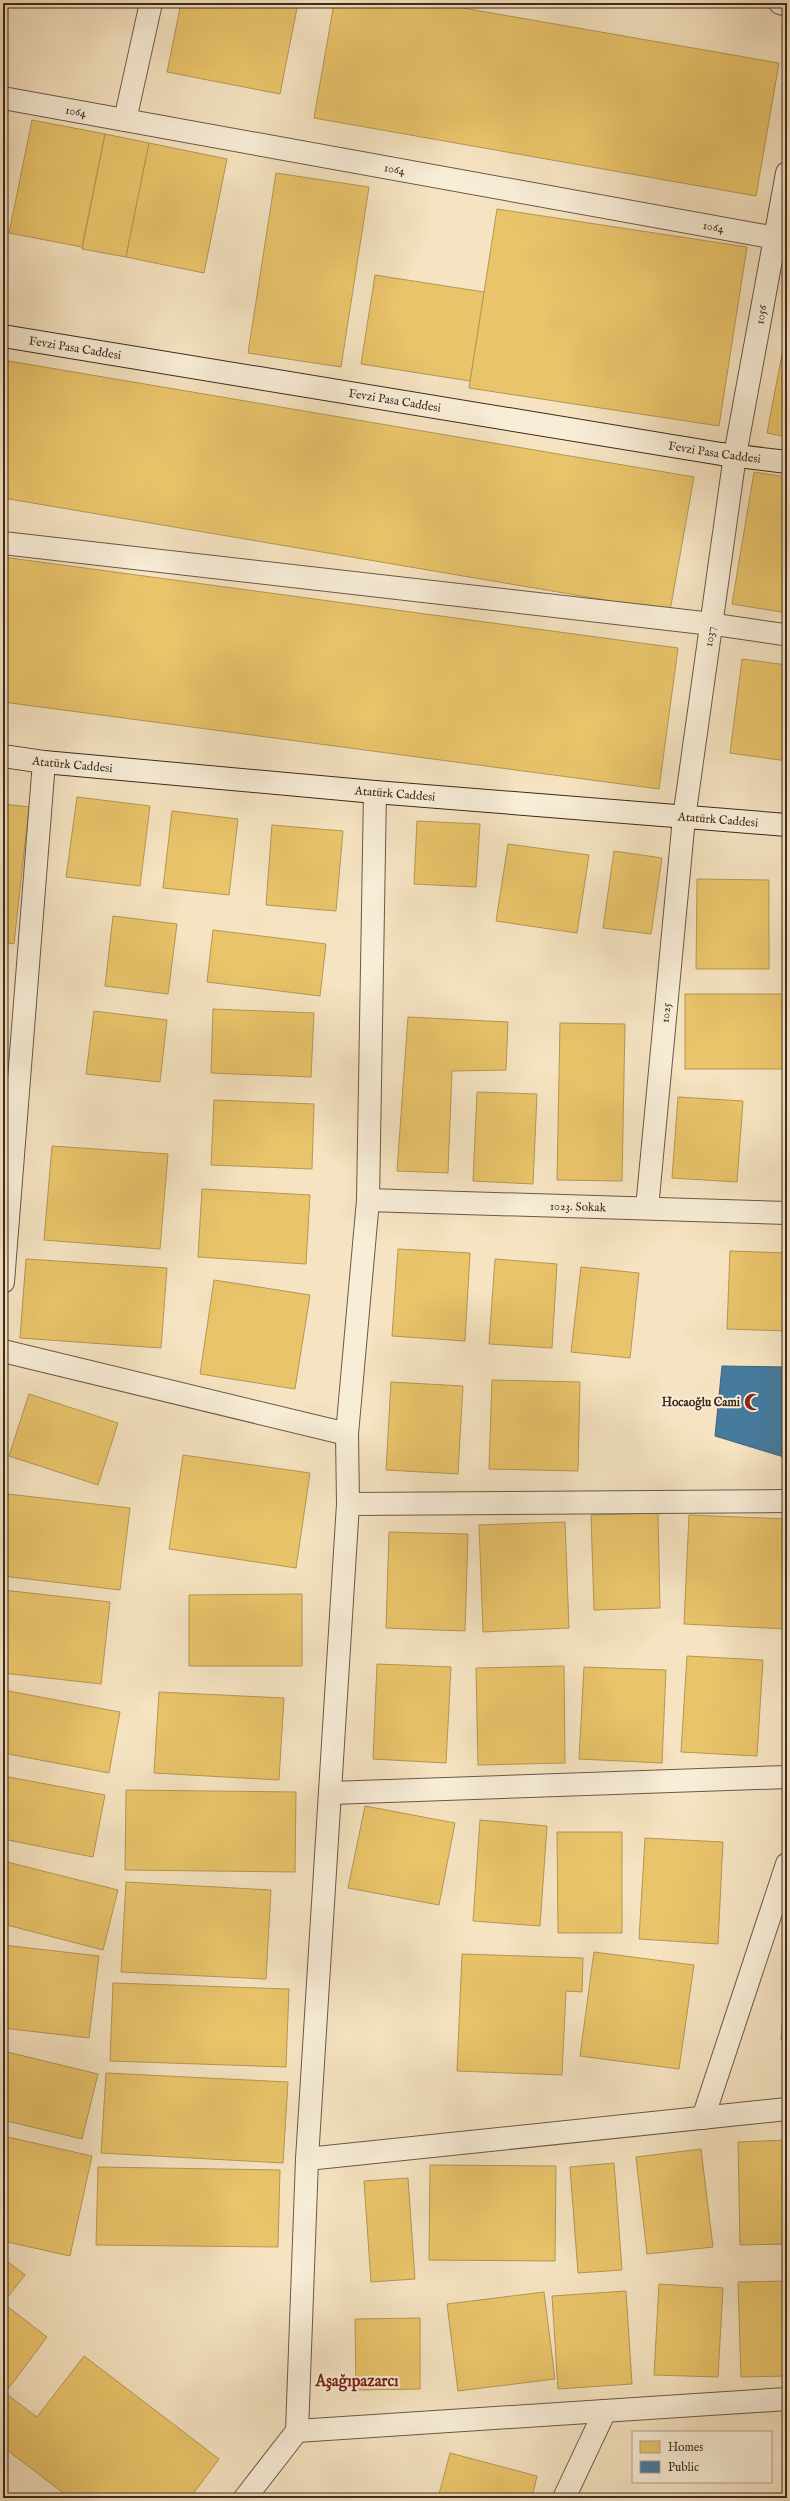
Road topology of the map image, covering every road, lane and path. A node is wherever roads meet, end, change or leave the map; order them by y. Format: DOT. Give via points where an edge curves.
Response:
graph roads {
  1 [pos="151,3"];
  2 [pos="780,3"];
  3 [pos="787,5"];
  4 [pos="3,98"];
  5 [pos="125,120"];
  6 [pos="787,173"];
  7 [pos="781,239"];
  8 [pos="3,336"];
  9 [pos="735,455"];
  10 [pos="787,462"];
  11 [pos="3,543"];
  12 [pos="712,624"];
  13 [pos="787,635"];
  14 [pos="3,756"];
  15 [pos="44,762"];
  16 [pos="375,792"];
  17 [pos="684,818"];
  18 [pos="787,825"];
  19 [pos="368,1200"];
  20 [pos="647,1208"];
  21 [pos="787,1213"];
  22 [pos="3,1282"];
  23 [pos="3,1351"];
  24 [pos="347,1434"];
  25 [pos="787,1501"];
  26 [pos="348,1504"];
  27 [pos="787,1777"];
  28 [pos="330,1793"];
  29 [pos="787,1864"];
  30 [pos="787,2109"];
  31 [pos="703,2118"];
  32 [pos="307,2159"];
  33 [pos="787,2399"];
  34 [pos="605,2411"];
  35 [pos="297,2431"];
  36 [pos="245,2498"];
  37 [pos="564,2498"];
  1 -- 5 [label="street"];
  2 -- 3 [label="street"];
  4 -- 5 [label="street, 1064"];
  5 -- 7 [label="street, 1064"];
  6 -- 7 [label="street, 1056"];
  7 -- 9 [label="street, 1056"];
  8 -- 9 [label="street, Fevzi Pasa Caddesi"];
  9 -- 10 [label="street, Fevzi Pasa Caddesi"];
  9 -- 12 [label="street, 1037"];
  11 -- 12 [label="street"];
  12 -- 13 [label="lane"];
  12 -- 17 [label="street, 1037"];
  14 -- 15 [label="street, Atatürk Caddesi"];
  15 -- 16 [label="street, Atatürk Caddesi"];
  15 -- 22 [label="street"];
  16 -- 17 [label="street, Atatürk Caddesi"];
  16 -- 19 [label="street"];
  17 -- 18 [label="street, Atatürk Caddesi"];
  17 -- 20 [label="street, 1025"];
  19 -- 20 [label="street, 1023. Sokak"];
  19 -- 24 [label="street"];
  20 -- 21 [label="street, 1023. Sokak"];
  23 -- 24 [label="street"];
  24 -- 26 [label="street"];
  25 -- 26 [label="street"];
  26 -- 28 [label="street"];
  27 -- 28 [label="street"];
  28 -- 32 [label="street"];
  29 -- 31 [label="street"];
  30 -- 31 [label="street"];
  31 -- 32 [label="street"];
  32 -- 35 [label="street"];
  33 -- 34 [label="street"];
  34 -- 35 [label="street"];
  34 -- 37 [label="street"];
  35 -- 36 [label="street"];
}
